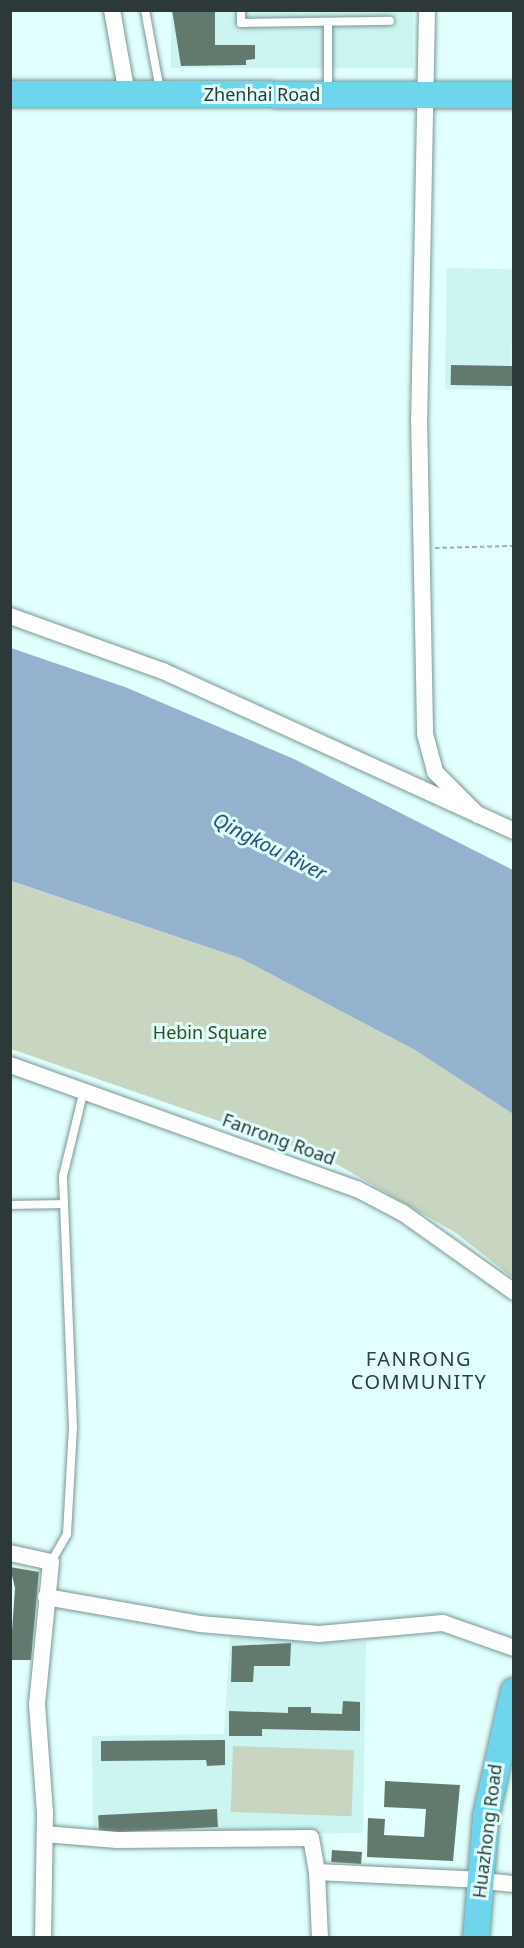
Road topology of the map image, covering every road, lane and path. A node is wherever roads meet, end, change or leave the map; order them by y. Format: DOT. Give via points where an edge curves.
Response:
graph roads {
  1 [pos="112,10"];
  2 [pos="145,10"];
  3 [pos="241,10"];
  4 [pos="427,10"];
  5 [pos="390,21"];
  6 [pos="328,22"];
  7 [pos="161,93"];
  8 [pos="10,94"];
  9 [pos="127,94"];
  10 [pos="328,94"];
  11 [pos="513,95"];
  12 [pos="423,101"];
  13 [pos="10,106"];
  14 [pos="513,107"];
  15 [pos="513,546"];
  16 [pos="421,548"];
  17 [pos="10,616"];
  18 [pos="478,815"];
  19 [pos="513,831"];
  20 [pos="10,1065"];
  21 [pos="84,1090"];
  22 [pos="64,1204"];
  23 [pos="10,1205"];
  24 [pos="513,1292"];
  25 [pos="10,1553"];
  26 [pos="51,1562"];
  27 [pos="46,1597"];
  28 [pos="513,1648"];
  29 [pos="513,1691"];
  30 [pos="513,1755"];
  31 [pos="45,1834"];
  32 [pos="317,1872"];
  33 [pos="495,1882"];
  34 [pos="44,1938"];
  35 [pos="320,1938"];
  36 [pos="476,1938"];
  37 [pos="492,1938"];
  1 -- 9 [label="street"];
  2 -- 7 [label="lane"];
  3 -- 6 [label="lane" via="241,23"];
  4 -- 12 [label="street"];
  5 -- 6 [label="lane"];
  6 -- 10 [label="lane"];
  7 -- 9 [label="main road, Zhenhai Road"];
  7 -- 10 [label="main road, Zhenhai Road"];
  8 -- 9 [label="main road, Zhenhai Road"];
  10 -- 12 [label="main road, Zhenhai Road"];
  11 -- 12 [label="main road, Zhenhai Road"];
  12 -- 13 [label="main road, Zhenhai Road"];
  12 -- 14 [label="main road, Zhenhai Road"];
  12 -- 16 [label="street"];
  15 -- 16 [label="path"];
  16 -- 18 [label="street" via="428,754 435,772"];
  17 -- 18 [label="street" via="174,675"];
  18 -- 19 [label="street"];
  20 -- 21 [label="street, Fanrong Road"];
  21 -- 22 [label="lane" via="65,1151"];
  21 -- 24 [label="street, Fanrong Road" via="357,1189 403,1213"];
  22 -- 23 [label="lane"];
  22 -- 26 [label="lane" via="74,1427 67,1534"];
  25 -- 26 [label="street"];
  26 -- 27 [label="street"];
  27 -- 28 [label="street" via="200,1624 319,1634 443,1623"];
  27 -- 31 [label="street" via="36,1730"];
  29 -- 33 [label="main road, Huazhong Road" via="493,1773"];
  30 -- 33 [label="main road, Huazhong Road"];
  31 -- 32 [label="street" via="117,1840 311,1838"];
  31 -- 34 [label="street"];
  32 -- 33 [label="street"];
  32 -- 35 [label="street"];
  33 -- 36 [label="main road, Huazhong Road"];
  33 -- 37 [label="main road, Huazhong Road"];
}
